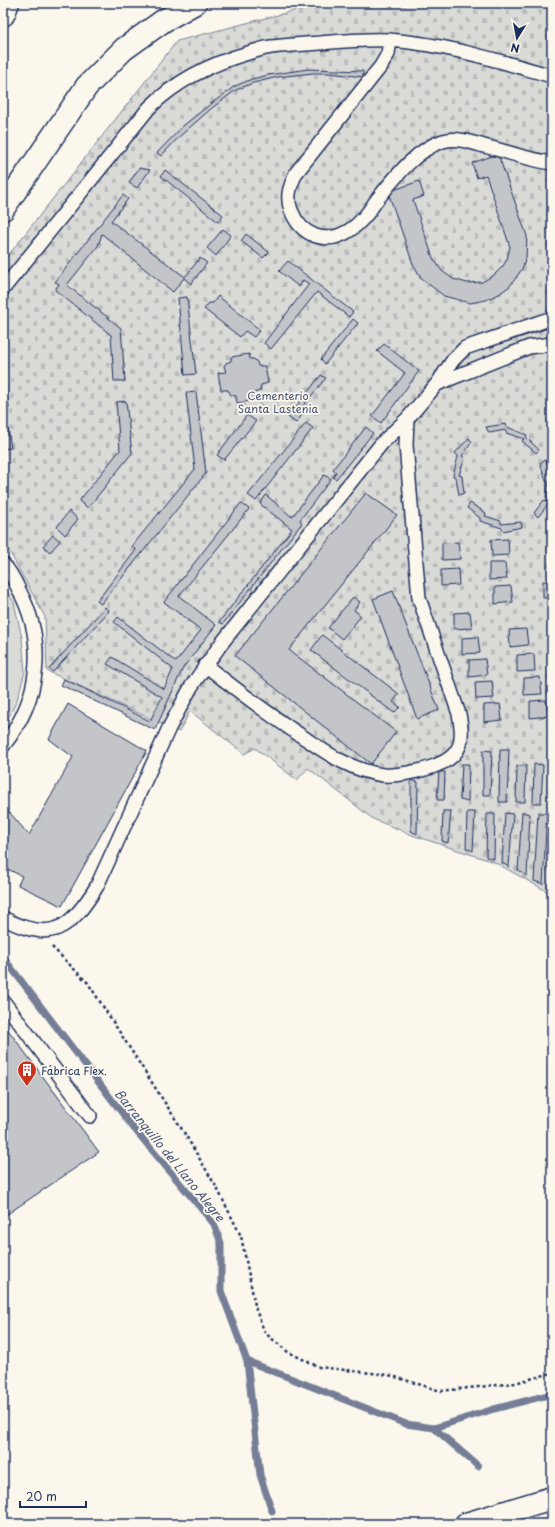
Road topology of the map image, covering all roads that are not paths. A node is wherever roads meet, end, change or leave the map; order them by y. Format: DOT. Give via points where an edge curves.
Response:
graph roads {
  1 [pos="8,3"];
  2 [pos="195,3"];
  3 [pos="3,15"];
  4 [pos="390,40"];
  5 [pos="552,76"];
  6 [pos="552,163"];
  7 [pos="3,209"];
  8 [pos="3,289"];
  9 [pos="552,318"];
  10 [pos="552,344"];
  11 [pos="437,384"];
  12 [pos="407,419"];
  13 [pos="3,564"];
  14 [pos="205,665"];
  15 [pos="3,746"];
  16 [pos="3,918"];
  17 [pos="3,1001"];
  18 [pos="90,1116"];
  19 [pos="552,1498"];
  20 [pos="466,1524"];
  1 -- 3 [label="main road"];
  2 -- 7 [label="main road" via="163,21 124,49 87,86"];
  4 -- 5 [label="lane" via="478,55"];
  4 -- 6 [label="lane" via="388,54 381,66 296,173 289,188 289,204 294,218 302,228 310,234 325,238 337,237 351,230 419,153 444,140 460,140"];
  4 -- 8 [label="lane" via="359,39 270,47 209,66 181,82 163,94 149,108"];
  9 -- 11 [label="lane" via="465,348 453,360"];
  10 -- 11 [label="lane" via="529,347"];
  11 -- 12 [label="lane"];
  12 -- 14 [label="lane" via="382,443"];
  12 -- 14 [label="lane" via="406,445 419,598 459,714 462,729 461,742 456,754 446,762 432,767 402,773 384,775 364,771 320,749 272,718"];
  13 -- 15 [label="lane" via="14,580 31,618 37,653 28,704"];
  14 -- 16 [label="lane" via="190,687 169,728 97,886 76,916 66,925 47,932 17,925"];
  17 -- 18 [label="lane"];
  19 -- 20 [label="main road"];
}
